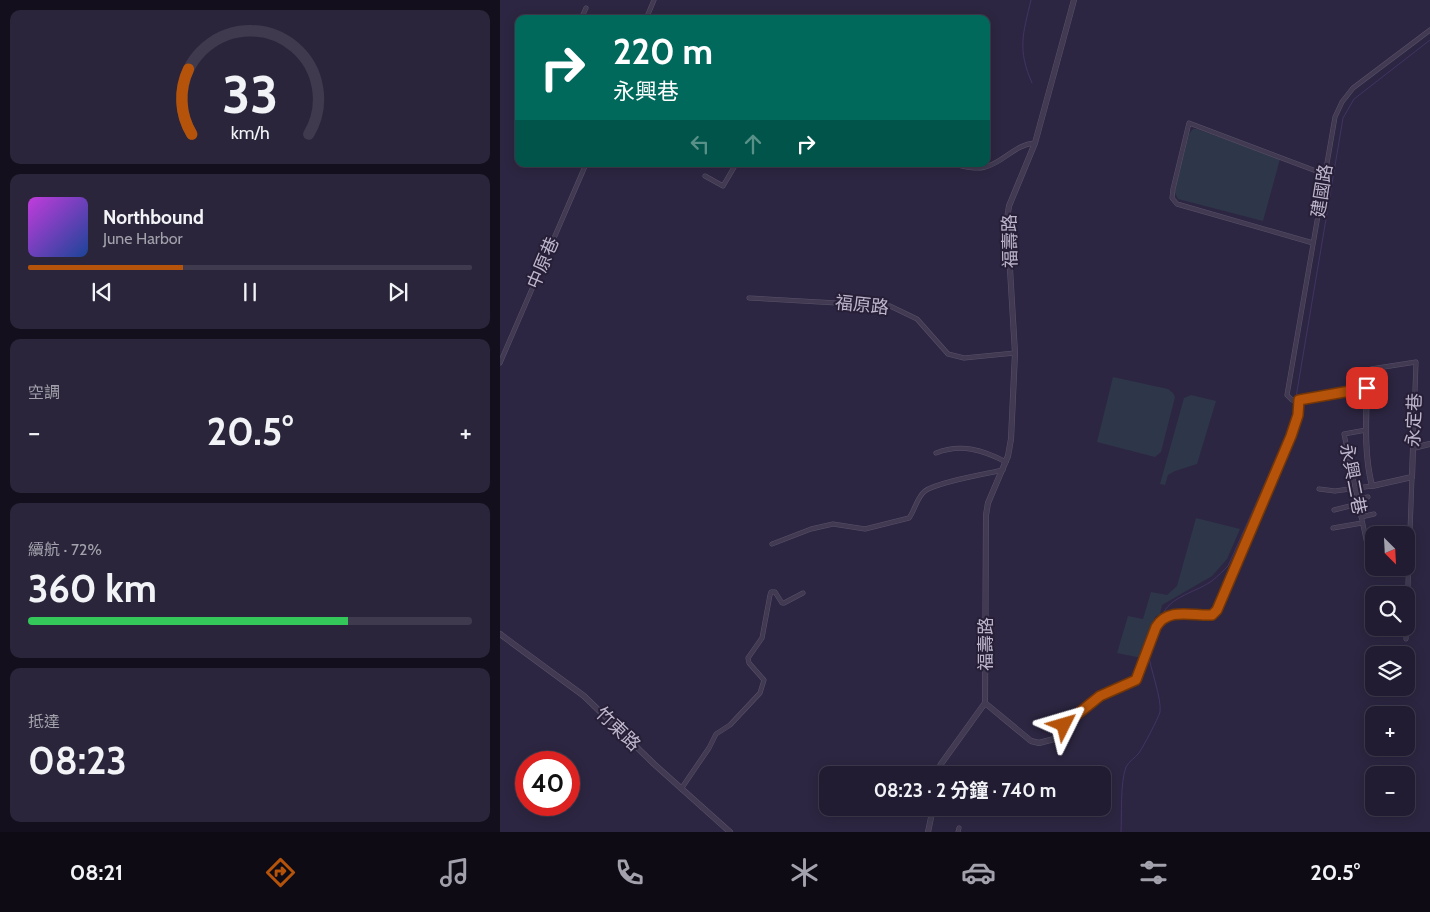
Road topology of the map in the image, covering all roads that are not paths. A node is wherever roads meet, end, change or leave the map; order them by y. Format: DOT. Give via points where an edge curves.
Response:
graph roads {
  1 [pos="654,0"];
  2 [pos="1074,0"];
  3 [pos="586,8"];
  4 [pos="583,15"];
  5 [pos="648,15"];
  6 [pos="1430,30"];
  7 [pos="1035,143"];
  8 [pos="990,164"];
  9 [pos="585,167"];
  10 [pos="734,167"];
  11 [pos="970,167"];
  12 [pos="985,167"];
  13 [pos="1324,174"];
  14 [pos="705,176"];
  15 [pos="1313,243"];
  16 [pos="749,298"];
  17 [pos="1015,353"];
  18 [pos="500,363"];
  19 [pos="1367,388"];
  20 [pos="1296,400"];
  21 [pos="1366,430"];
  22 [pos="1430,444"];
  23 [pos="1413,448"];
  24 [pos="936,453"];
  25 [pos="1006,462"];
  26 [pos="1003,470"];
  27 [pos="1412,477"];
  28 [pos="1372,486"];
  29 [pos="1355,488"];
  30 [pos="1320,489"];
  31 [pos="1368,497"];
  32 [pos="1357,499"];
  33 [pos="1358,504"];
  34 [pos="1334,510"];
  35 [pos="1374,514"];
  36 [pos="1361,517"];
  37 [pos="1362,523"];
  38 [pos="1333,528"];
  39 [pos="1365,539"];
  40 [pos="772,544"];
  41 [pos="803,593"];
  42 [pos="500,634"];
  43 [pos="1406,639"];
  44 [pos="985,703"];
  45 [pos="940,766"];
  46 [pos="681,789"];
  47 [pos="931,816"];
  48 [pos="730,832"];
  49 [pos="928,832"];
  1 -- 5 [label="street"];
  2 -- 7 [label="street, 福壽路"];
  3 -- 4 [label="street"];
  6 -- 13 [label="street, 建國路" via="1353,88 1342,102 1335,117"];
  7 -- 8 [label="street" via="1025,144"];
  7 -- 17 [label="street, 福壽路" via="1009,206 1007,219"];
  9 -- 18 [label="street, 中原巷"];
  10 -- 14 [label="street" via="724,186"];
  11 -- 12 [label="street"];
  13 -- 15 [label="street, 建國路"];
  13 -- 15 [label="street" via="1189,123 1173,188 1172,198 1178,204"];
  15 -- 20 [label="street, 建國路" via="1287,395"];
  16 -- 17 [label="street, 福原路" via="890,306 917,318 948,354 964,358"];
  17 -- 25 [label="street, 福壽路" via="1011,439"];
  19 -- 20 [label="street"];
  19 -- 21 [label="street"];
  19 -- 23 [label="street, 永定巷" via="1371,369 1416,362"];
  20 -- 44 [label="street" via="1298,415 1291,436 1217,610 1212,615 1165,616 1156,627 1136,680 1100,696 1068,720 1050,741 1031,741"];
  21 -- 28 [label="street" via="1367,467"];
  21 -- 29 [label="street, 永興二巷" via="1344,434"];
  22 -- 23 [label="street"];
  23 -- 27 [label="street, 永定巷"];
  24 -- 25 [label="street" via="949,448 984,451"];
  25 -- 26 [label="street, 福壽路"];
  26 -- 40 [label="street" via="926,490 909,518 865,529 832,524"];
  26 -- 44 [label="street, 福壽路" via="986,515"];
  27 -- 28 [label="street"];
  27 -- 43 [label="street"];
  28 -- 29 [label="street"];
  29 -- 30 [label="street"];
  29 -- 32 [label="street, 永興二巷"];
  31 -- 32 [label="street"];
  32 -- 33 [label="street, 永興二巷"];
  33 -- 34 [label="street"];
  33 -- 36 [label="street, 永興二巷"];
  35 -- 36 [label="street"];
  36 -- 37 [label="street, 永興二巷"];
  37 -- 38 [label="street"];
  37 -- 39 [label="street, 永興二巷"];
  41 -- 46 [label="street" via="782,603 775,592 771,592 762,638 748,658 764,680 760,693 730,725 716,734"];
  42 -- 46 [label="street, 竹東路" via="584,696"];
  44 -- 45 [label="street"];
  46 -- 48 [label="street, 竹東路"];
  47 -- 49 [label="street"];
}
